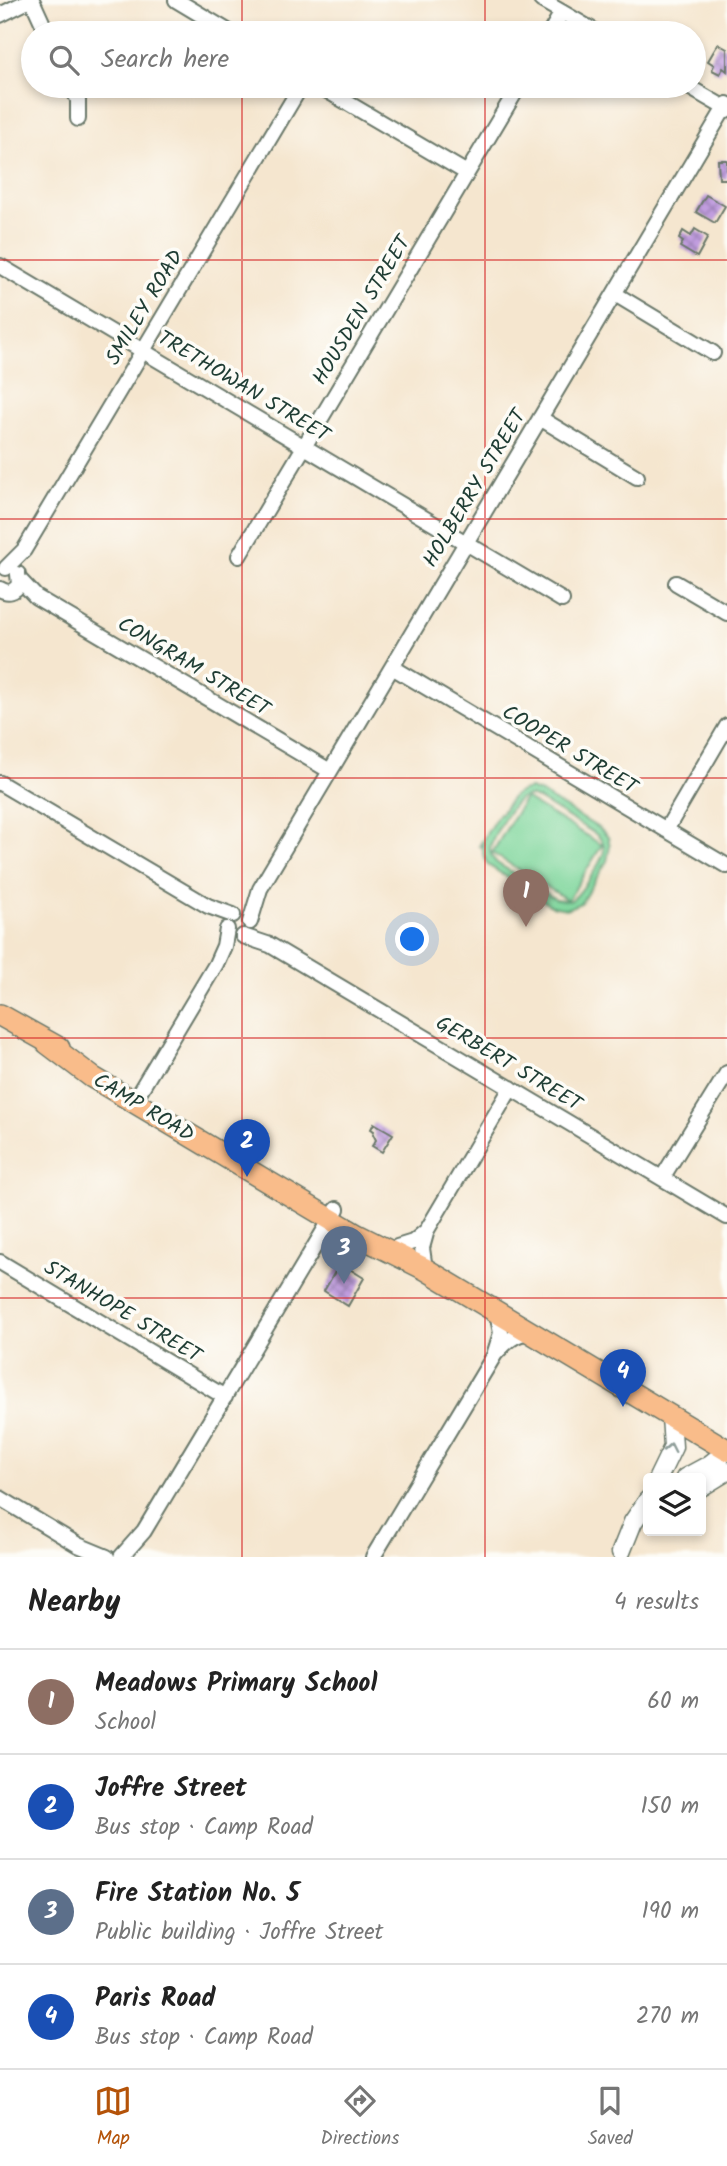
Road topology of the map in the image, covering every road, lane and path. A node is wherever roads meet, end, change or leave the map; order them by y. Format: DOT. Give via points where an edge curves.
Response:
graph roads {
  1 [pos="31,0"];
  2 [pos="176,0"];
  3 [pos="541,0"];
  4 [pos="562,12"];
  5 [pos="0,15"];
  6 [pos="41,21"];
  7 [pos="212,21"];
  8 [pos="557,21"];
  9 [pos="577,21"];
  10 [pos="706,96"];
  11 [pos="77,98"];
  12 [pos="293,98"];
  13 [pos="339,98"];
  14 [pos="512,98"];
  15 [pos="726,107"];
  16 [pos="78,118"];
  17 [pos="467,173"];
  18 [pos="0,266"];
  19 [pos="614,294"];
  20 [pos="143,351"];
  21 [pos="713,353"];
  22 [pos="540,418"];
  23 [pos="304,446"];
  24 [pos="637,477"];
  25 [pos="466,543"];
  26 [pos="24,550"];
  27 [pos="239,556"];
  28 [pos="2,569"];
  29 [pos="676,583"];
  30 [pos="11,588"];
  31 [pos="562,600"];
  32 [pos="727,614"];
  33 [pos="392,667"];
  34 [pos="727,726"];
  35 [pos="330,771"];
  36 [pos="0,783"];
  37 [pos="666,830"];
  38 [pos="727,866"];
  39 [pos="260,889"];
  40 [pos="231,921"];
  41 [pos="246,930"];
  42 [pos="216,964"];
  43 [pos="0,1015"];
  44 [pos="727,1073"];
  45 [pos="511,1088"];
  46 [pos="137,1096"];
  47 [pos="662,1178"];
  48 [pos="334,1214"];
  49 [pos="727,1217"];
  50 [pos="427,1230"];
  51 [pos="397,1247"];
  52 [pos="0,1262"];
  53 [pos="425,1269"];
  54 [pos="497,1312"];
  55 [pos="530,1332"];
  56 [pos="495,1354"];
  57 [pos="225,1397"];
  58 [pos="671,1416"];
  59 [pos="727,1451"];
  60 [pos="727,1471"];
  61 [pos="660,1473"];
  62 [pos="694,1473"];
  63 [pos="706,1484"];
  64 [pos="0,1498"];
  65 [pos="643,1507"];
  66 [pos="643,1524"];
  67 [pos="144,1531"];
  68 [pos="78,1545"];
  69 [pos="619,1554"];
  70 [pos="91,1557"];
  71 [pos="107,1557"];
  72 [pos="120,1557"];
  73 [pos="135,1557"];
  74 [pos="373,1557"];
  1 -- 5 [label="street"];
  1 -- 6 [label="street"];
  2 -- 7 [label="street"];
  3 -- 4 [label="street"];
  4 -- 8 [label="street"];
  4 -- 9 [label="street"];
  10 -- 15 [label="street"];
  11 -- 16 [label="street"];
  12 -- 20 [label="street, SMILEY ROAD"];
  13 -- 17 [label="street"];
  14 -- 17 [label="street, HOUSDEN STREET"];
  15 -- 19 [label="street, HOLBERRY STREET"];
  17 -- 23 [label="street, HOUSDEN STREET"];
  18 -- 20 [label="street, TRETHOWAN STREET"];
  19 -- 21 [label="street"];
  19 -- 22 [label="street, HOLBERRY STREET"];
  20 -- 23 [label="street, TRETHOWAN STREET"];
  20 -- 26 [label="street, SMILEY ROAD"];
  22 -- 24 [label="street"];
  22 -- 25 [label="street, HOLBERRY STREET"];
  23 -- 25 [label="street, TRETHOWAN STREET"];
  23 -- 27 [label="street, HOUSDEN STREET"];
  25 -- 31 [label="street, TRETHOWAN STREET"];
  25 -- 33 [label="street, HOLBERRY STREET"];
  26 -- 28 [label="street, SMILEY ROAD"];
  26 -- 30 [label="street, SMILEY ROAD"];
  28 -- 30 [label="street, CONGRAM STREET" via="15,570"];
  29 -- 32 [label="street"];
  30 -- 35 [label="street, CONGRAM STREET" via="36,597"];
  33 -- 35 [label="street, HOLBERRY STREET"];
  33 -- 37 [label="street, COOPER STREET"];
  34 -- 37 [label="street"];
  35 -- 39 [label="street, HOLBERRY STREET"];
  36 -- 40 [label="street"];
  37 -- 38 [label="street, COOPER STREET"];
  39 -- 40 [label="street, HOLBERRY STREET"];
  39 -- 41 [label="street, HOLBERRY STREET"];
  40 -- 41 [label="street" via="231,934"];
  40 -- 41 [label="street" via="246,916"];
  40 -- 42 [label="street, HOLBERRY STREET"];
  41 -- 42 [label="street, HOLBERRY STREET"];
  41 -- 45 [label="street, GERBERT STREET"];
  42 -- 46 [label="street, HOLBERRY STREET"];
  43 -- 46 [label="main road, CAMP ROAD" via="96,1066"];
  44 -- 47 [label="street"];
  45 -- 47 [label="street, GERBERT STREET"];
  45 -- 50 [label="street"];
  46 -- 48 [label="main road, CAMP ROAD"];
  47 -- 49 [label="street, GERBERT STREET"];
  48 -- 51 [label="main road, CAMP ROAD"];
  48 -- 53 [label="main road, CAMP ROAD" via="393,1254"];
  48 -- 57 [label="street"];
  50 -- 51 [label="street" via="413,1242"];
  50 -- 53 [label="street" via="422,1248"];
  51 -- 53 [label="main road, CAMP ROAD"];
  52 -- 57 [label="street, STANHOPE STREET"];
  53 -- 54 [label="main road, CAMP ROAD"];
  54 -- 55 [label="main road, CAMP ROAD"];
  54 -- 56 [label="street" via="501,1333"];
  55 -- 56 [label="street" via="510,1338"];
  55 -- 58 [label="main road, CAMP ROAD"];
  56 -- 74 [label="street"];
  57 -- 67 [label="street"];
  58 -- 59 [label="main road, CAMP ROAD"];
  61 -- 58 [label="street, one-way" via="673,1447"];
  59 -- 62 [label="street"];
  60 -- 63 [label="street"];
  64 -- 68 [label="street"];
  65 -- 69 [label="street"];
  66 -- 69 [label="street"];
  67 -- 72 [label="street"];
  67 -- 73 [label="street"];
  68 -- 70 [label="street"];
  68 -- 71 [label="street"];
}
